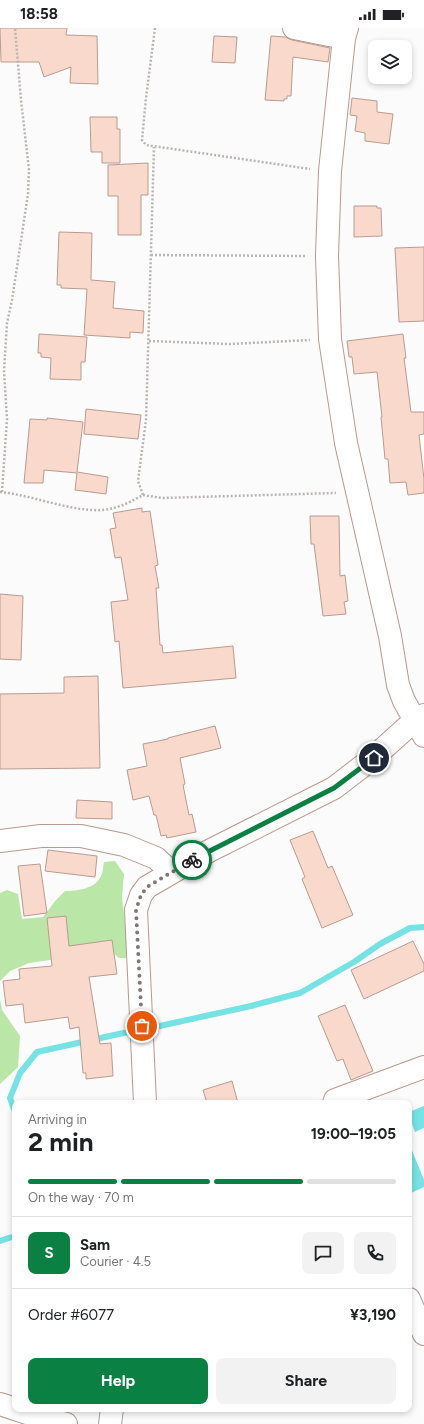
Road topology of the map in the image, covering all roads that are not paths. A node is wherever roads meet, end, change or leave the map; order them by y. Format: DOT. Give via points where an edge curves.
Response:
graph roads {
  1 [pos="294,28"];
  2 [pos="345,33"];
  3 [pos="421,724"];
  4 [pos="0,841"];
  5 [pos="171,872"];
  6 [pos="424,1067"];
  7 [pos="145,1100"];
  8 [pos="335,1100"];
  9 [pos="412,1305"];
  10 [pos="424,1334"];
  11 [pos="0,1404"];
  12 [pos="12,1408"];
  13 [pos="24,1412"];
  14 [pos="112,1412"];
  15 [pos="66,1424"];
  16 [pos="110,1424"];
  1 -- 2 [label="street"];
  2 -- 3 [label="street" via="330,172 327,256 330,339 346,443 390,636 398,685 404,701"];
  3 -- 5 [label="street" via="334,788"];
  4 -- 5 [label="street" via="41,836 81,836 124,845 156,858"];
  5 -- 7 [label="street" via="147,887 136,910"];
  6 -- 8 [label="street"];
  9 -- 10 [label="street"];
  11 -- 12 [label="street"];
  13 -- 15 [label="street"];
  14 -- 16 [label="street"];
}
